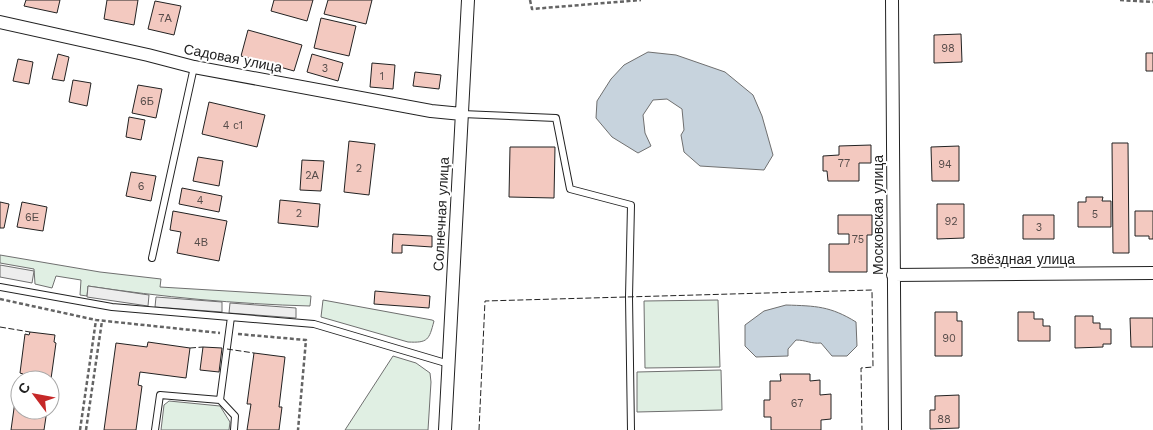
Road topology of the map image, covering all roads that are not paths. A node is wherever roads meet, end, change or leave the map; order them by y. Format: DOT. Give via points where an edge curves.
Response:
graph roads {
  1 [pos="468,0"];
  2 [pos="892,0"];
  3 [pos="0,22"];
  4 [pos="194,67"];
  5 [pos="462,114"];
  6 [pos="152,258"];
  7 [pos="1153,273"];
  8 [pos="893,275"];
  9 [pos="0,286"];
  10 [pos="231,317"];
  11 [pos="449,364"];
  12 [pos="220,400"];
  13 [pos="155,430"];
  14 [pos="234,430"];
  15 [pos="445,430"];
  16 [pos="631,430"];
  17 [pos="895,430"];
  1 -- 5 [label="street, Солнечная улица"];
  2 -- 8 [label="street, Московская улица"];
  3 -- 4 [label="street, Садовая улица"];
  4 -- 5 [label="street, Садовая улица"];
  4 -- 6 [label="lane"];
  5 -- 11 [label="street, Солнечная улица"];
  5 -- 16 [label="lane" via="556,118 570,189 631,206"];
  7 -- 8 [label="street, Звёздная улица"];
  8 -- 17 [label="street, Московская улица"];
  9 -- 10 [label="lane" via="112,307"];
  10 -- 11 [label="lane" via="314,324"];
  10 -- 12 [label="lane"];
  11 -- 15 [label="street, Солнечная улица"];
  12 -- 13 [label="lane" via="160,395"];
  12 -- 14 [label="lane" via="235,416"];
}
